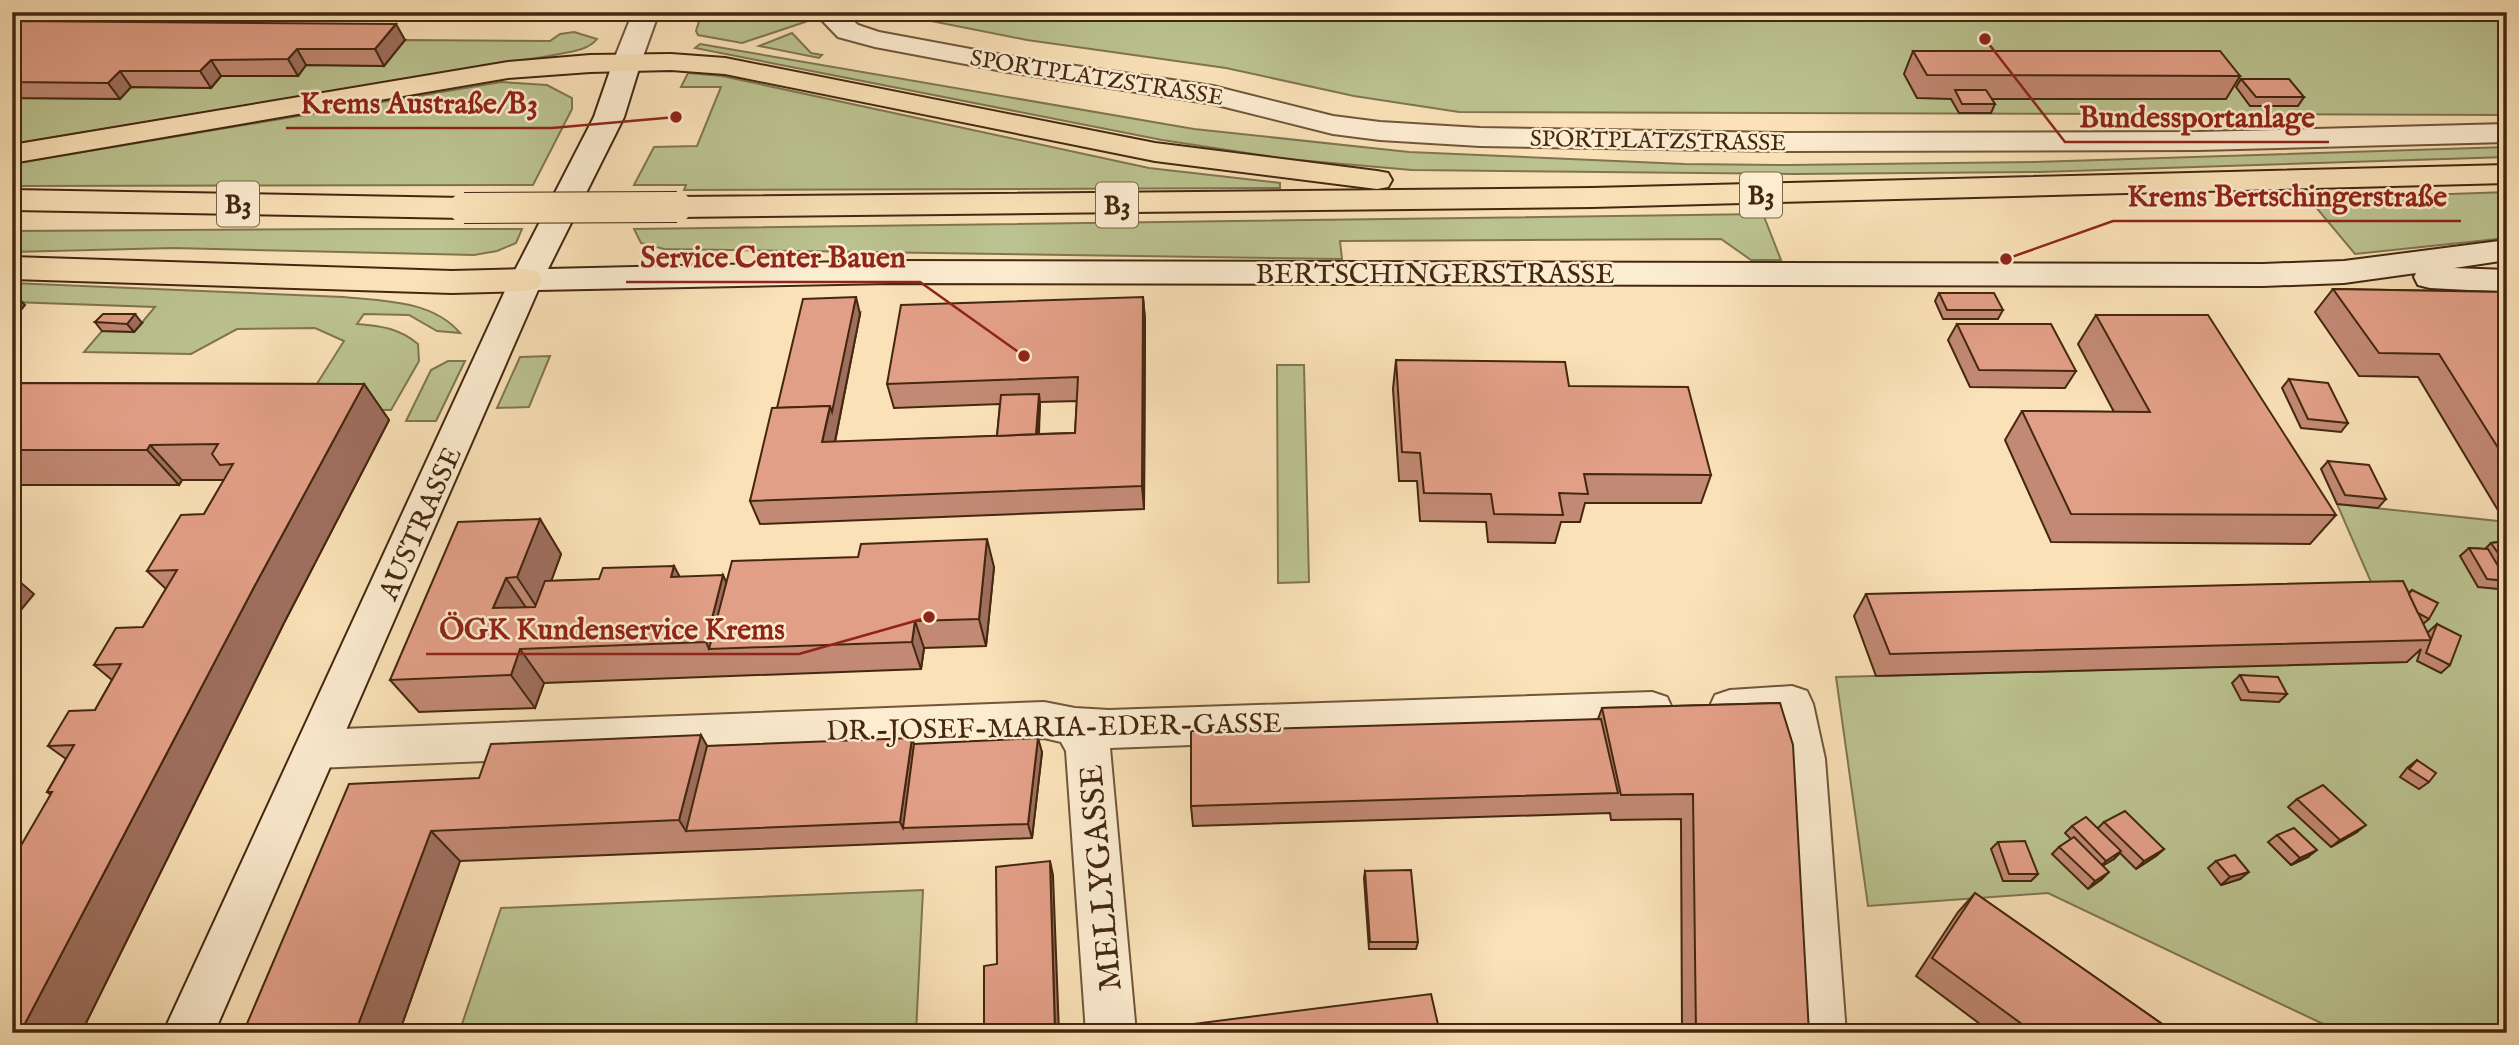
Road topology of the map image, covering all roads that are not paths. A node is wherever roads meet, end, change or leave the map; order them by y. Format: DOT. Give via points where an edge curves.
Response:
graph roads {
  1 [pos="646,12"];
  2 [pos="827,12"];
  3 [pos="627,62"];
  4 [pos="2507,133"];
  5 [pos="12,154"];
  6 [pos="2507,174"];
  7 [pos="1557,199"];
  8 [pos="12,200"];
  9 [pos="464,208"];
  10 [pos="12,213"];
  11 [pos="2507,250"];
  12 [pos="12,268"];
  13 [pos="2344,272"];
  14 [pos="526,280"];
  15 [pos="2507,281"];
  16 [pos="1075,727"];
  17 [pos="316,749"];
  18 [pos="188,1033"];
  19 [pos="1111,1033"];
  20 [pos="1821,1033"];
  1 -- 3 [label="street, AUSTRASSE"];
  2 -- 4 [label="street, SPORTPLATZSTRASSE" via="848,31 876,39 1213,95 1334,125 1380,131 1783,142 2175,141"];
  3 -- 5 [label="highway" via="508,70"];
  3 -- 7 [label="highway, B3" via="725,66 1155,152"];
  3 -- 14 [label="street, AUSTRASSE" via="609,117"];
  6 -- 7 [label="highway, B3" via="2006,191"];
  7 -- 9 [label="highway, B3, bridge"];
  8 -- 9 [label="highway, B3"];
  9 -- 10 [label="highway, B3"];
  11 -- 13 [label="street, BERTSCHINGERSTRASSE"];
  12 -- 14 [label="highway" via="452,282"];
  13 -- 14 [label="street, BERTSCHINGERSTRASSE" via="889,272"];
  13 -- 15 [label="street, BERTSCHINGERSTRASSE"];
  14 -- 17 [label="street, AUSTRASSE"];
  16 -- 17 [label="street, DR.-JOSEF-MARIA-EDER-GASSE" via="1044,720"];
  16 -- 19 [label="street, MELLYGASSE" via="1088,747"];
  16 -- 20 [label="street, DR.-JOSEF-MARIA-EDER-GASSE" via="1791,704 1802,760"];
  17 -- 18 [label="street, AUSTRASSE"];
}
